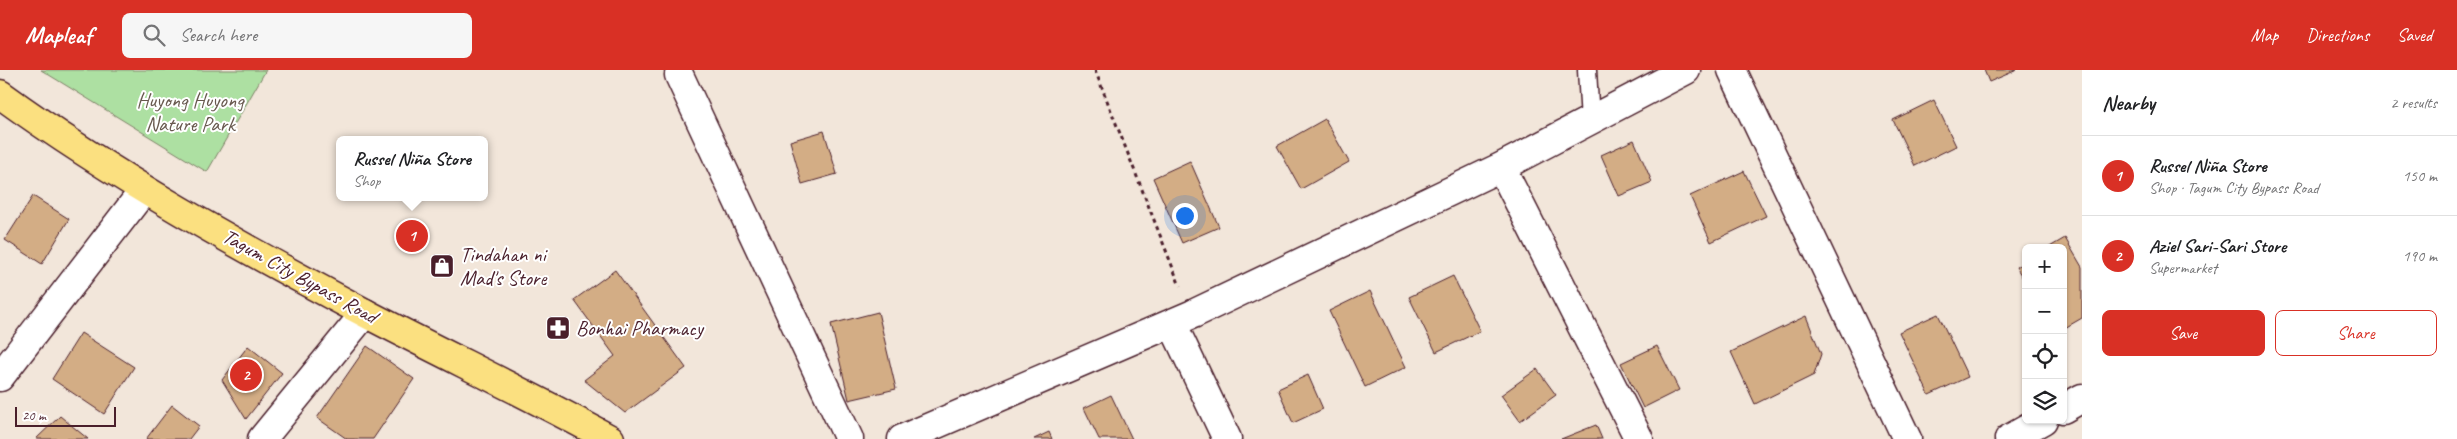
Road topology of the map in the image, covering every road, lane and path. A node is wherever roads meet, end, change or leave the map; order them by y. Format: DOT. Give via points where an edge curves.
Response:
graph roads {
  1 [pos="1095,70"];
  2 [pos="1588,70"];
  3 [pos="1686,70"];
  4 [pos="1732,70"];
  5 [pos="679,75"];
  6 [pos="0,94"];
  7 [pos="1590,120"];
  8 [pos="1502,167"];
  9 [pos="144,190"];
  10 [pos="365,313"];
  11 [pos="1183,319"];
  12 [pos="0,377"];
  13 [pos="2082,398"];
  14 [pos="2067,407"];
  15 [pos="2036,424"];
  16 [pos="262,439"];
  17 [pos="610,439"];
  18 [pos="849,439"];
  19 [pos="902,439"];
  20 [pos="1227,439"];
  21 [pos="1638,439"];
  22 [pos="1907,439"];
  23 [pos="2009,439"];
  1 -- 11 [label="path" via="1177,280"];
  2 -- 7 [label="lane"];
  3 -- 7 [label="street"];
  4 -- 22 [label="street"];
  5 -- 18 [label="street"];
  6 -- 9 [label="main road, Tagum City Bypass Road"];
  7 -- 8 [label="street"];
  8 -- 11 [label="street"];
  8 -- 21 [label="street"];
  9 -- 10 [label="main road, Tagum City Bypass Road"];
  9 -- 12 [label="street"];
  10 -- 16 [label="street"];
  10 -- 17 [label="main road, Tagum City Bypass Road"];
  11 -- 19 [label="street"];
  11 -- 20 [label="street"];
  13 -- 14 [label="street"];
  15 -- 23 [label="street"];
}
